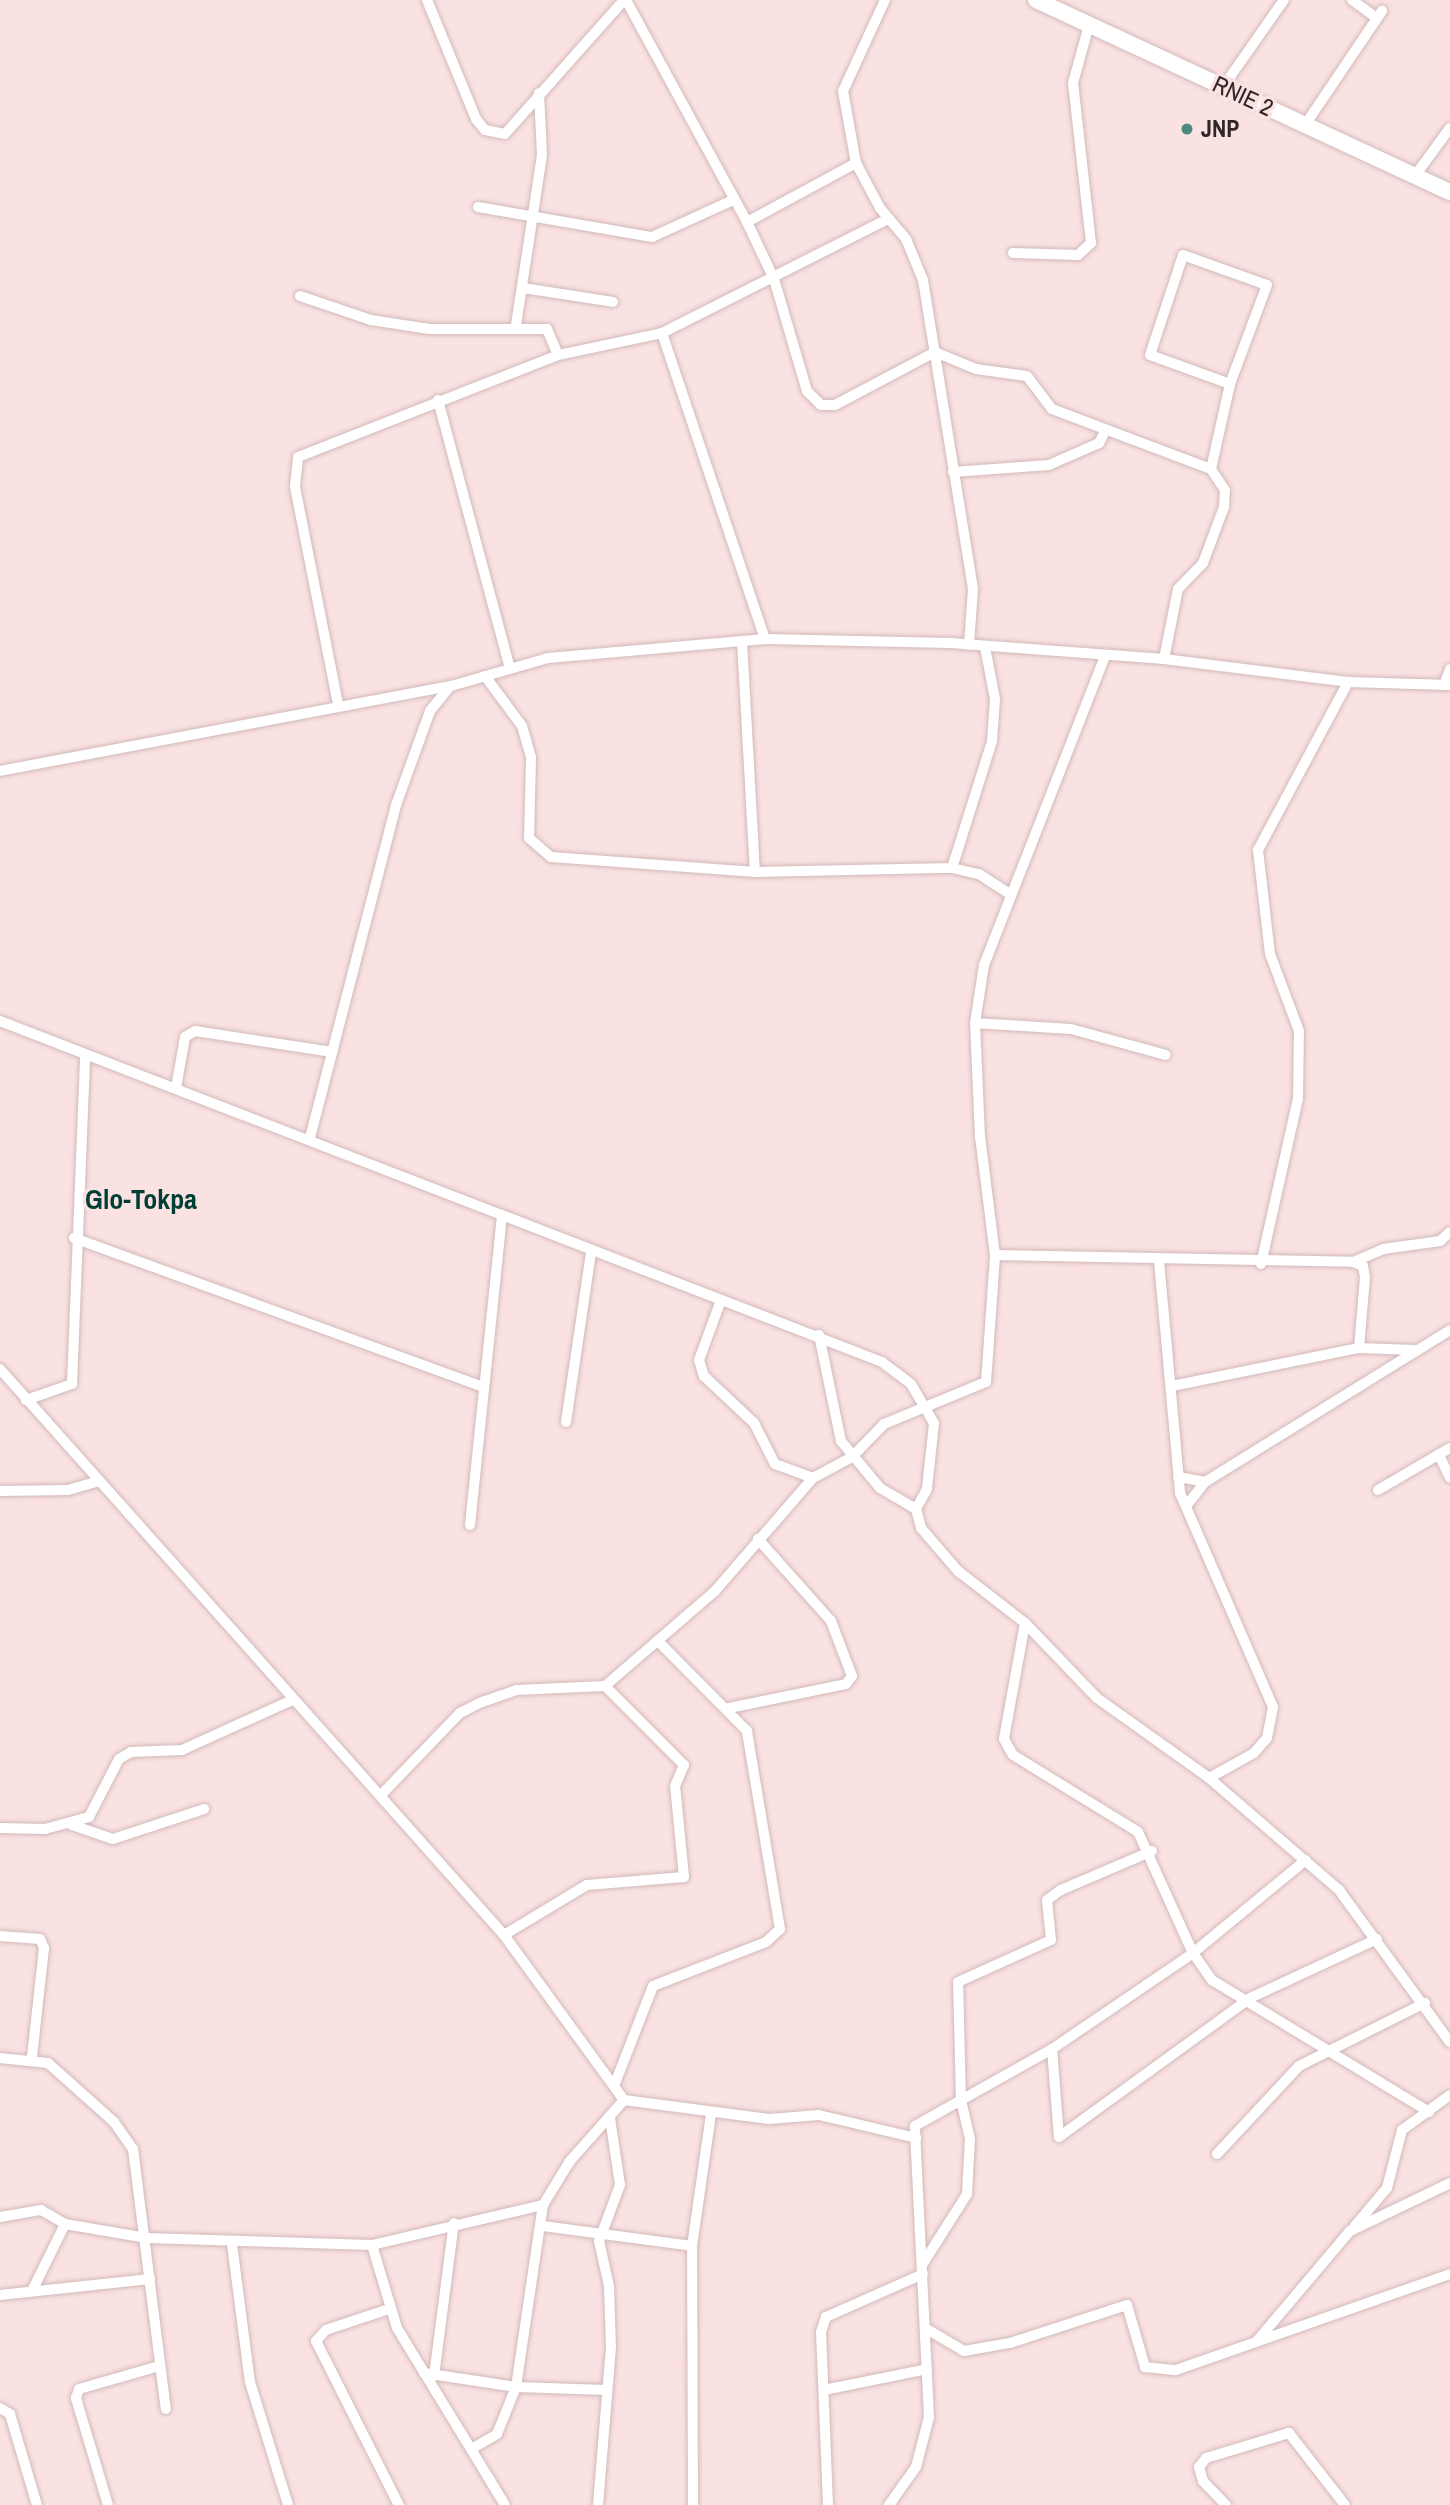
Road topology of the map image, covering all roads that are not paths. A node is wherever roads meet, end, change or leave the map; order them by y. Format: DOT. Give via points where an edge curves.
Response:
graph roads {
  1 [pos="427,0"];
  2 [pos="625,0"];
  3 [pos="885,0"];
  4 [pos="1036,0"];
  5 [pos="1284,0"];
  6 [pos="1352,0"];
  7 [pos="1089,25"];
  8 [pos="1223,87"];
  9 [pos="539,90"];
  10 [pos="1305,125"];
  11 [pos="1450,128"];
  12 [pos="856,163"];
  13 [pos="1414,177"];
  14 [pos="1450,192"];
  15 [pos="731,201"];
  16 [pos="478,207"];
  17 [pos="534,219"];
  18 [pos="888,219"];
  19 [pos="747,222"];
  20 [pos="1013,253"];
  21 [pos="774,279"];
  22 [pos="523,288"];
  23 [pos="300,296"];
  24 [pos="613,302"];
  25 [pos="516,325"];
  26 [pos="662,333"];
  27 [pos="934,352"];
  28 [pos="558,355"];
  29 [pos="1230,384"];
  30 [pos="438,400"];
  31 [pos="1104,433"];
  32 [pos="1211,469"];
  33 [pos="953,472"];
  34 [pos="765,639"];
  35 [pos="742,641"];
  36 [pos="969,645"];
  37 [pos="985,647"];
  38 [pos="1105,656"];
  39 [pos="1164,659"];
  40 [pos="510,668"];
  41 [pos="1450,669"];
  42 [pos="485,676"];
  43 [pos="1348,682"];
  44 [pos="1447,685"];
  45 [pos="451,686"];
  46 [pos="338,704"];
  47 [pos="0,771"];
  48 [pos="952,868"];
  49 [pos="755,872"];
  50 [pos="1011,895"];
  51 [pos="0,1021"];
  52 [pos="975,1023"];
  53 [pos="332,1052"];
  54 [pos="1166,1055"];
  55 [pos="85,1056"];
  56 [pos="176,1088"];
  57 [pos="310,1138"];
  58 [pos="502,1217"];
  59 [pos="1450,1232"];
  60 [pos="74,1238"];
  61 [pos="591,1253"];
  62 [pos="995,1255"];
  63 [pos="1159,1261"];
  64 [pos="1353,1262"];
  65 [pos="1261,1264"];
  66 [pos="721,1300"];
  67 [pos="1450,1330"];
  68 [pos="819,1335"];
  69 [pos="1359,1348"];
  70 [pos="1415,1350"];
  71 [pos="0,1370"];
  72 [pos="1172,1386"];
  73 [pos="484,1387"];
  74 [pos="26,1401"];
  75 [pos="927,1407"];
  76 [pos="566,1422"];
  77 [pos="1450,1448"];
  78 [pos="1438,1455"];
  79 [pos="852,1457"];
  80 [pos="1178,1477"];
  81 [pos="813,1478"];
  82 [pos="1450,1478"];
  83 [pos="100,1480"];
  84 [pos="1205,1482"];
  85 [pos="1378,1490"];
  86 [pos="0,1491"];
  87 [pos="1186,1506"];
  88 [pos="916,1509"];
  89 [pos="470,1525"];
  90 [pos="758,1539"];
  91 [pos="1025,1623"];
  92 [pos="658,1642"];
  93 [pos="604,1686"];
  94 [pos="290,1701"];
  95 [pos="729,1709"];
  96 [pos="1209,1778"];
  97 [pos="381,1795"];
  98 [pos="204,1810"];
  99 [pos="72,1825"];
  100 [pos="0,1828"];
  101 [pos="1152,1851"];
  102 [pos="1306,1860"];
  103 [pos="504,1935"];
  104 [pos="0,1936"];
  105 [pos="1377,1939"];
  106 [pos="1193,1953"];
  107 [pos="1250,1998"];
  108 [pos="1425,2003"];
  109 [pos="1449,2039"];
  110 [pos="1328,2048"];
  111 [pos="1052,2049"];
  112 [pos="32,2057"];
  113 [pos="0,2058"];
  114 [pos="614,2086"];
  115 [pos="1450,2095"];
  116 [pos="624,2100"];
  117 [pos="961,2101"];
  118 [pos="1429,2112"];
  119 [pos="711,2114"];
  120 [pos="610,2118"];
  121 [pos="916,2138"];
  122 [pos="1217,2154"];
  123 [pos="1450,2183"];
  124 [pos="543,2205"];
  125 [pos="0,2217"];
  126 [pos="454,2223"];
  127 [pos="65,2224"];
  128 [pos="543,2226"];
  129 [pos="602,2230"];
  130 [pos="1350,2231"];
  131 [pos="147,2238"];
  132 [pos="232,2244"];
  133 [pos="372,2245"];
  134 [pos="692,2246"];
  135 [pos="923,2270"];
  136 [pos="1450,2274"];
  137 [pos="150,2279"];
  138 [pos="33,2288"];
  139 [pos="0,2295"];
  140 [pos="389,2309"];
  141 [pos="925,2328"];
  142 [pos="1255,2343"];
  143 [pos="159,2366"];
  144 [pos="927,2369"];
  145 [pos="429,2374"];
  146 [pos="516,2387"];
  147 [pos="607,2390"];
  148 [pos="824,2390"];
  149 [pos="0,2408"];
  150 [pos="166,2409"];
  151 [pos="472,2448"];
  152 [pos="37,2505"];
  153 [pos="108,2505"];
  154 [pos="288,2505"];
  155 [pos="399,2505"];
  156 [pos="505,2505"];
  157 [pos="598,2505"];
  158 [pos="693,2505"];
  159 [pos="828,2505"];
  160 [pos="889,2505"];
  161 [pos="1226,2505"];
  162 [pos="1345,2505"];
  1 -- 9 [label="street" via="485,130 511,130"];
  2 -- 9 [label="street"];
  2 -- 15 [label="street"];
  3 -- 12 [label="street" via="843,91"];
  4 -- 7 [label="highway, RNIE 2 / RNIE 2"];
  5 -- 8 [label="street"];
  6 -- 10 [label="street" via="1380,14"];
  7 -- 8 [label="highway, RNIE 2 / RNIE 2"];
  7 -- 20 [label="street" via="1073,83 1091,243 1078,255"];
  8 -- 10 [label="highway, RNIE 2 / RNIE 2"];
  9 -- 17 [label="street" via="542,155"];
  10 -- 13 [label="highway, RNIE 2 / RNIE 2"];
  11 -- 13 [label="street"];
  12 -- 18 [label="street"];
  12 -- 19 [label="street"];
  13 -- 14 [label="highway, RNIE 2 / RNIE 2"];
  15 -- 17 [label="street" via="652,236"];
  15 -- 19 [label="street"];
  16 -- 17 [label="street"];
  17 -- 22 [label="street"];
  18 -- 21 [label="street"];
  18 -- 27 [label="street" via="918,262"];
  19 -- 21 [label="street"];
  21 -- 26 [label="street"];
  21 -- 27 [label="street" via="807,391 821,405 835,405"];
  22 -- 24 [label="street"];
  22 -- 25 [label="street"];
  23 -- 25 [label="street" via="371,320 429,330"];
  25 -- 28 [label="street" via="548,329"];
  26 -- 28 [label="street"];
  26 -- 34 [label="street"];
  27 -- 31 [label="street" via="976,369 1027,376 1052,410"];
  27 -- 33 [label="street"];
  28 -- 30 [label="street"];
  29 -- 29 [label="street" via="1150,355 1183,255 1267,285"];
  29 -- 32 [label="street"];
  30 -- 40 [label="street"];
  30 -- 46 [label="street" via="307,449 294,466"];
  31 -- 32 [label="street"];
  31 -- 33 [label="street" via="1099,443 1049,465"];
  32 -- 39 [label="street" via="1224,490 1224,507 1203,563 1178,589"];
  33 -- 36 [label="street" via="973,589"];
  34 -- 35 [label="street"];
  34 -- 36 [label="street"];
  35 -- 40 [label="street" via="548,658"];
  35 -- 49 [label="street"];
  36 -- 37 [label="street"];
  37 -- 38 [label="street"];
  37 -- 48 [label="street" via="995,699 992,741"];
  38 -- 39 [label="street"];
  38 -- 50 [label="street"];
  39 -- 43 [label="street"];
  40 -- 42 [label="street"];
  41 -- 44 [label="street"];
  42 -- 45 [label="street"];
  42 -- 49 [label="street" via="522,726 531,758 529,838 536,848 551,856"];
  43 -- 44 [label="street"];
  43 -- 65 [label="street" via="1258,850 1270,954 1299,1031 1298,1099"];
  45 -- 46 [label="street"];
  45 -- 53 [label="street" via="430,711 396,805"];
  46 -- 47 [label="street"];
  48 -- 49 [label="street"];
  48 -- 50 [label="street" via="979,874"];
  50 -- 52 [label="street" via="984,965"];
  51 -- 55 [label="street"];
  52 -- 54 [label="street" via="1071,1029"];
  52 -- 62 [label="street" via="980,1136"];
  53 -- 56 [label="street" via="195,1031 185,1037"];
  53 -- 57 [label="street"];
  55 -- 56 [label="street"];
  55 -- 60 [label="street"];
  56 -- 57 [label="street"];
  57 -- 58 [label="street"];
  58 -- 61 [label="street"];
  58 -- 73 [label="street"];
  59 -- 64 [label="street" via="1440,1241 1383,1249"];
  60 -- 73 [label="street"];
  60 -- 74 [label="street" via="72,1384"];
  61 -- 66 [label="street"];
  61 -- 76 [label="street"];
  62 -- 63 [label="street"];
  62 -- 75 [label="street" via="991,1373 974,1390"];
  63 -- 65 [label="street"];
  63 -- 72 [label="street"];
  64 -- 65 [label="street"];
  64 -- 69 [label="street" via="1363,1266 1365,1277"];
  66 -- 68 [label="street"];
  66 -- 81 [label="street" via="699,1360 704,1376 754,1423 775,1464"];
  67 -- 70 [label="street"];
  68 -- 75 [label="street" via="882,1362"];
  68 -- 79 [label="street" via="834,1424"];
  69 -- 70 [label="street"];
  69 -- 72 [label="street"];
  70 -- 84 [label="street"];
  71 -- 74 [label="street"];
  72 -- 80 [label="street"];
  73 -- 89 [label="street"];
  74 -- 83 [label="street"];
  75 -- 79 [label="street" via="884,1424"];
  75 -- 88 [label="street" via="936,1446"];
  77 -- 78 [label="street"];
  78 -- 82 [label="street"];
  78 -- 85 [label="street"];
  79 -- 81 [label="street"];
  79 -- 88 [label="street" via="880,1488"];
  80 -- 84 [label="street"];
  80 -- 87 [label="street"];
  81 -- 90 [label="street"];
  83 -- 86 [label="street" via="68,1490"];
  83 -- 94 [label="street"];
  84 -- 87 [label="street"];
  87 -- 96 [label="street" via="1273,1707 1267,1738 1254,1753"];
  88 -- 91 [label="street" via="921,1528 958,1572"];
  90 -- 92 [label="street" via="715,1591"];
  90 -- 95 [label="street" via="831,1621 852,1676 846,1684"];
  91 -- 96 [label="street" via="1097,1698"];
  91 -- 101 [label="street" via="1008,1748 1129,1824"];
  92 -- 93 [label="street"];
  92 -- 95 [label="street"];
  93 -- 97 [label="street" via="516,1690 482,1702 460,1713"];
  93 -- 103 [label="street" via="684,1765 675,1786 684,1877 587,1885"];
  94 -- 97 [label="street"];
  94 -- 99 [label="street" via="182,1750 131,1752 116,1764 89,1817"];
  95 -- 114 [label="street" via="751,1746 779,1929 766,1942 653,1986"];
  96 -- 102 [label="street"];
  97 -- 103 [label="street"];
  98 -- 99 [label="street" via="128,1838 101,1838"];
  99 -- 100 [label="street"];
  101 -- 106 [label="street"];
  101 -- 117 [label="street" via="1061,1890 1047,1900 1051,1940 958,1982"];
  102 -- 105 [label="street"];
  102 -- 106 [label="street"];
  103 -- 114 [label="street"];
  104 -- 112 [label="street" via="40,1939 44,1948"];
  105 -- 107 [label="street"];
  105 -- 108 [label="street"];
  106 -- 107 [label="street" via="1212,1980"];
  106 -- 111 [label="street"];
  107 -- 110 [label="street"];
  107 -- 111 [label="street" via="1059,2137"];
  108 -- 109 [label="street"];
  108 -- 110 [label="street"];
  110 -- 118 [label="street"];
  110 -- 122 [label="street" via="1299,2066"];
  111 -- 117 [label="street"];
  112 -- 113 [label="street"];
  112 -- 131 [label="street" via="48,2063 128,2139"];
  114 -- 116 [label="street"];
  115 -- 118 [label="street"];
  116 -- 119 [label="street"];
  116 -- 120 [label="street"];
  117 -- 121 [label="street" via="922,2119"];
  117 -- 135 [label="street" via="970,2139 967,2194"];
  118 -- 130 [label="street" via="1402,2130 1387,2188"];
  119 -- 121 [label="street" via="819,2115"];
  119 -- 134 [label="street"];
  120 -- 124 [label="street" via="570,2161"];
  120 -- 129 [label="street" via="620,2185"];
  121 -- 135 [label="street"];
  123 -- 130 [label="street"];
  124 -- 126 [label="street"];
  124 -- 128 [label="street"];
  125 -- 127 [label="street" via="41,2210"];
  126 -- 133 [label="street"];
  126 -- 145 [label="street"];
  127 -- 131 [label="street"];
  127 -- 138 [label="street"];
  128 -- 129 [label="street"];
  128 -- 146 [label="street"];
  129 -- 134 [label="street"];
  129 -- 147 [label="street" via="609,2286"];
  130 -- 142 [label="street"];
  131 -- 132 [label="street"];
  131 -- 137 [label="street"];
  132 -- 133 [label="street"];
  132 -- 154 [label="street" via="250,2382"];
  133 -- 140 [label="street"];
  134 -- 158 [label="street"];
  135 -- 141 [label="street"];
  135 -- 148 [label="street" via="826,2317 821,2332"];
  136 -- 142 [label="street"];
  137 -- 138 [label="street"];
  137 -- 143 [label="street"];
  138 -- 139 [label="street"];
  140 -- 145 [label="street"];
  140 -- 155 [label="street" via="326,2330 316,2341"];
  141 -- 142 [label="street" via="964,2351 1010,2343 1127,2305 1145,2367 1156,2371"];
  141 -- 144 [label="street"];
  143 -- 150 [label="street"];
  143 -- 153 [label="street" via="79,2389 76,2398"];
  144 -- 148 [label="street"];
  144 -- 160 [label="street" via="929,2417 916,2467"];
  145 -- 146 [label="street"];
  145 -- 151 [label="street"];
  146 -- 147 [label="street"];
  146 -- 151 [label="street" via="497,2434"];
  147 -- 157 [label="street"];
  148 -- 159 [label="street"];
  149 -- 152 [label="street" via="10,2414"];
  151 -- 156 [label="street"];
  161 -- 162 [label="street" via="1203,2481 1199,2467 1206,2458 1289,2434"];
}
